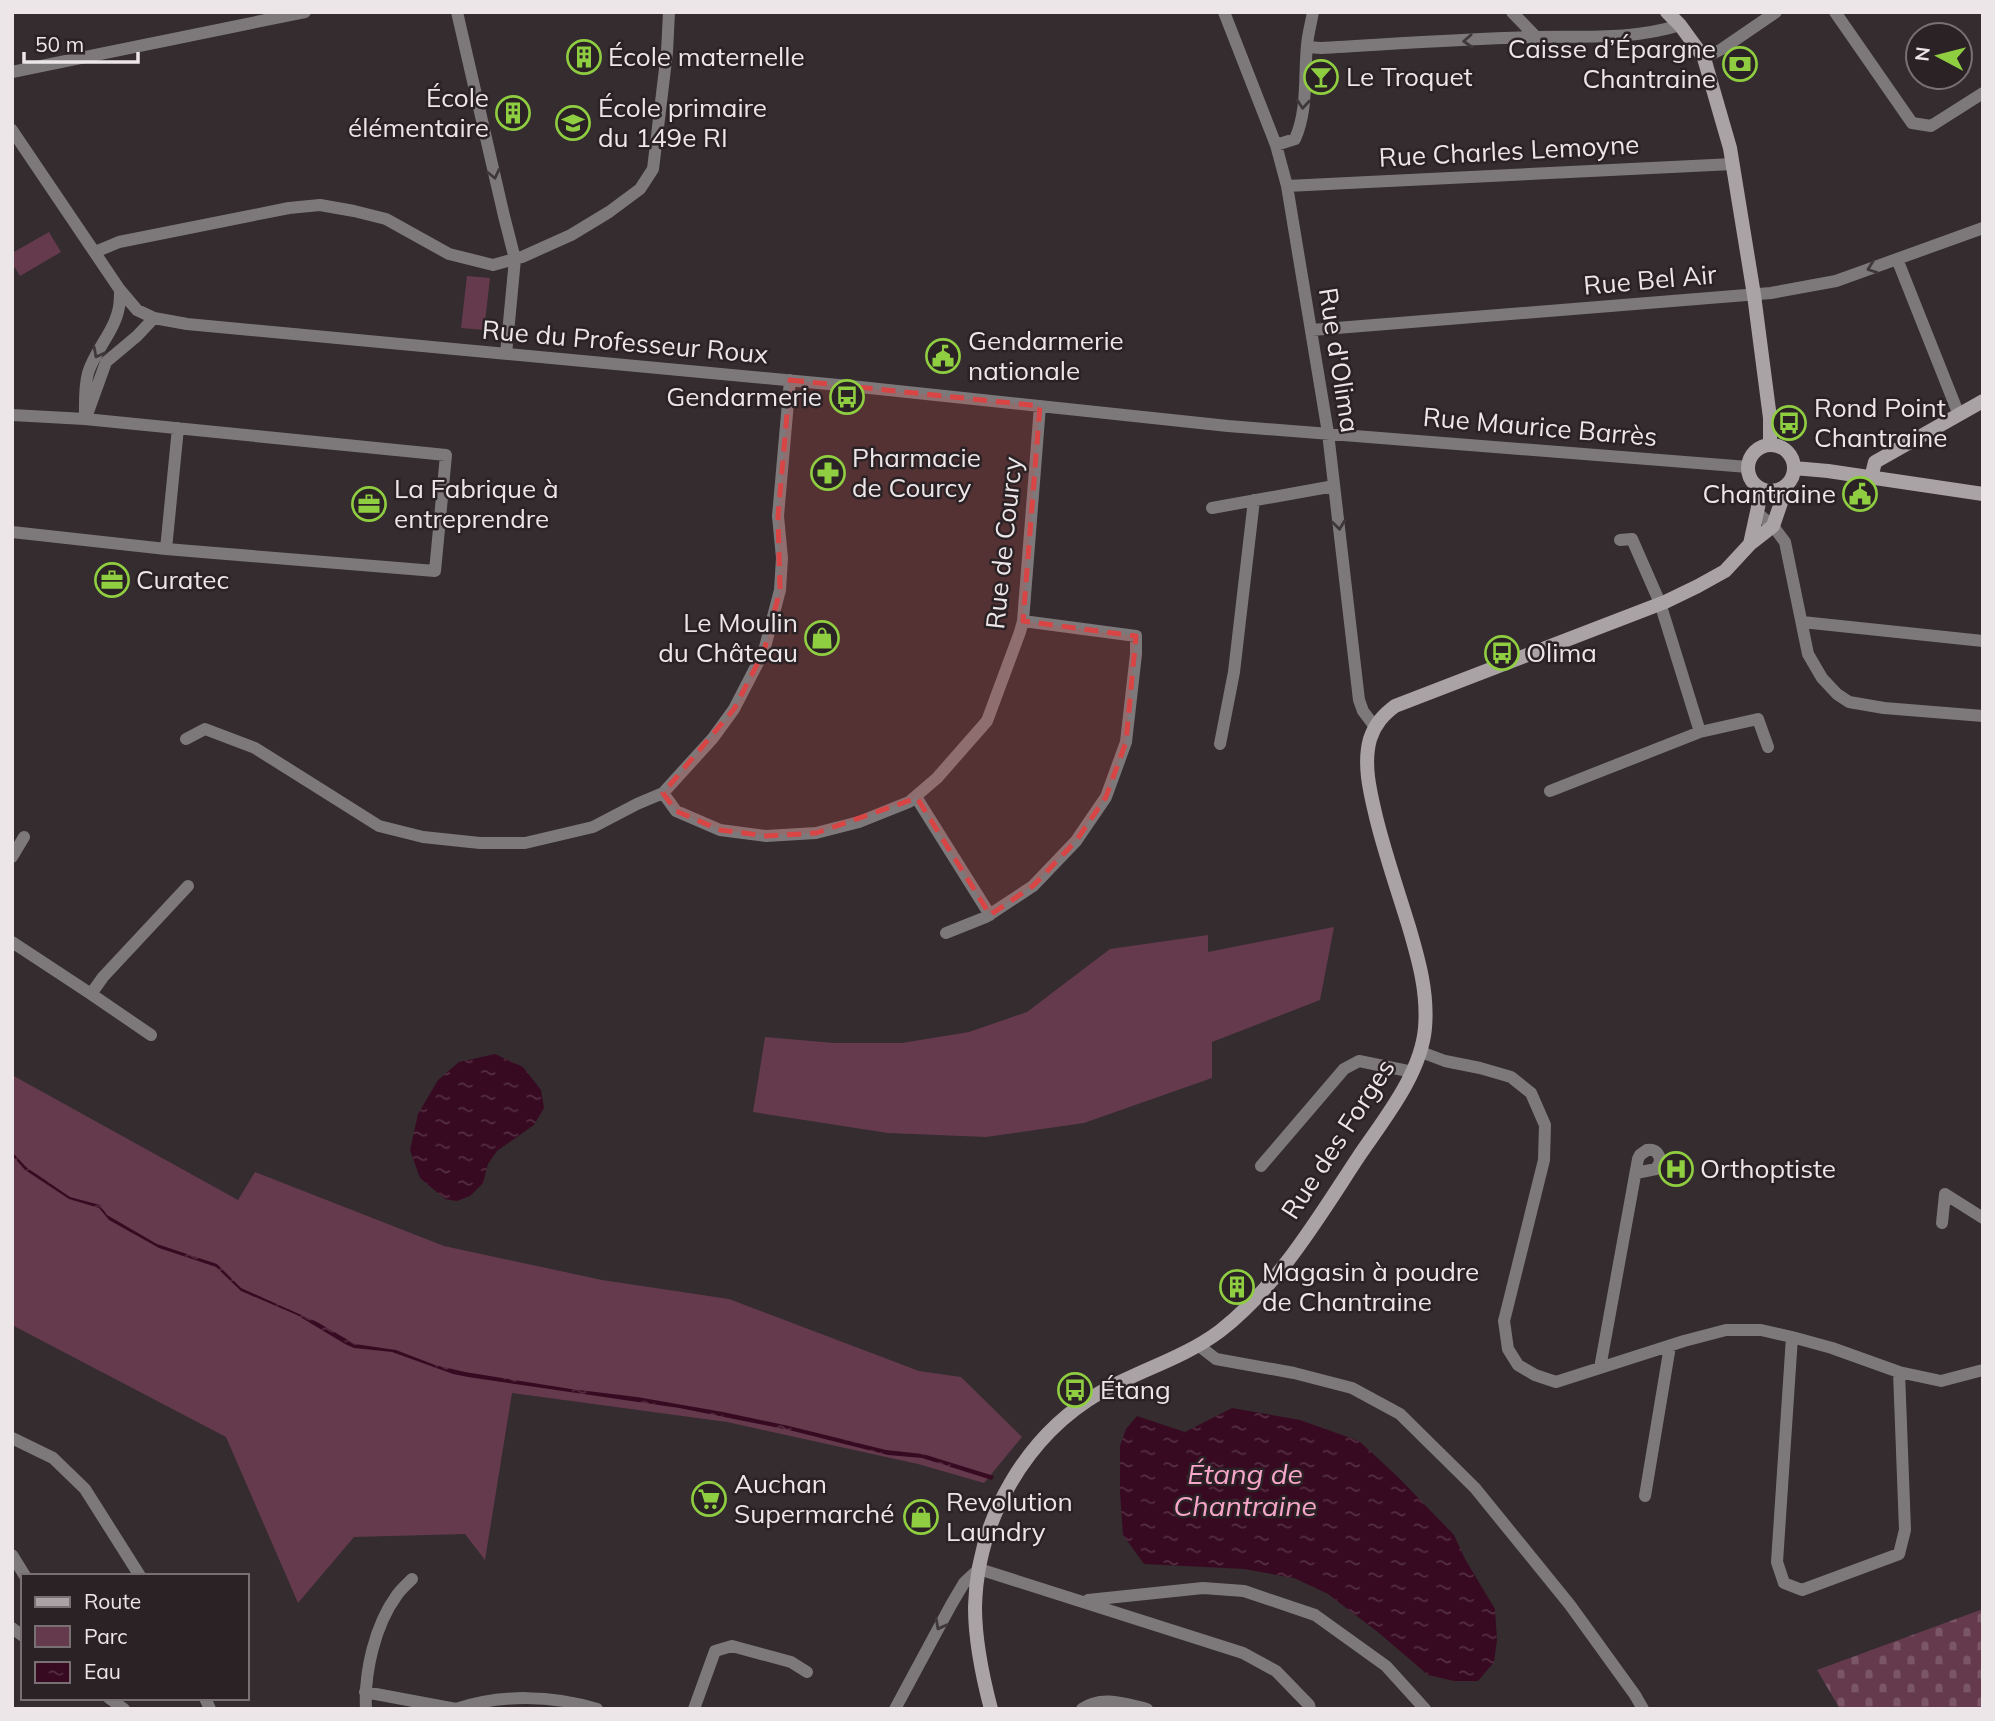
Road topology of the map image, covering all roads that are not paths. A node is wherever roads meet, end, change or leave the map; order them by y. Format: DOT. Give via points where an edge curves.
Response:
graph roads {
  1 [pos="305,12"];
  2 [pos="457,12"];
  3 [pos="669,12"];
  4 [pos="1224,12"];
  5 [pos="1313,12"];
  6 [pos="1512,12"];
  7 [pos="1667,12"];
  8 [pos="1776,12"];
  9 [pos="1835,12"];
  10 [pos="1680,25"];
  11 [pos="1536,37"];
  12 [pos="1307,47"];
  13 [pos="1704,58"];
  14 [pos="12,72"];
  15 [pos="1983,93"];
  16 [pos="14,137"];
  17 [pos="1276,145"];
  18 [pos="1733,164"];
  19 [pos="1287,186"];
  20 [pos="1983,228"];
  21 [pos="94,252"];
  22 [pos="515,258"];
  23 [pos="1897,259"];
  24 [pos="120,290"];
  25 [pos="1754,295"];
  26 [pos="154,318"];
  27 [pos="1312,330"];
  28 [pos="506,355"];
  29 [pos="790,380"];
  30 [pos="1983,401"];
  31 [pos="1040,406"];
  32 [pos="12,415"];
  33 [pos="1959,415"];
  34 [pos="85,419"];
  35 [pos="178,428"];
  36 [pos="1328,433"];
  37 [pos="1770,445"];
  38 [pos="1748,467"];
  39 [pos="1794,468"];
  40 [pos="1871,478"];
  41 [pos="1787,485"];
  42 [pos="1334,486"];
  43 [pos="1762,489"];
  44 [pos="1983,494"];
  45 [pos="1254,500"];
  46 [pos="1212,508"];
  47 [pos="1757,513"];
  48 [pos="1773,526"];
  49 [pos="12,532"];
  50 [pos="1620,540"];
  51 [pos="1750,544"];
  52 [pos="166,549"];
  53 [pos="1660,603"];
  54 [pos="1023,621"];
  55 [pos="1802,622"];
  56 [pos="1983,641"];
  57 [pos="1983,716"];
  58 [pos="1375,727"];
  59 [pos="1700,732"];
  60 [pos="186,739"];
  61 [pos="1220,744"];
  62 [pos="1768,747"];
  63 [pos="1550,791"];
  64 [pos="663,793"];
  65 [pos="916,797"];
  66 [pos="24,837"];
  67 [pos="12,857"];
  68 [pos="188,886"];
  69 [pos="990,915"];
  70 [pos="946,933"];
  71 [pos="12,942"];
  72 [pos="91,994"];
  73 [pos="151,1035"];
  74 [pos="1421,1052"];
  75 [pos="1413,1072"];
  76 [pos="1261,1166"];
  77 [pos="1636,1173"];
  78 [pos="1983,1218"];
  79 [pos="1942,1223"];
  80 [pos="1792,1337"];
  81 [pos="1198,1345"];
  82 [pos="1670,1346"];
  83 [pos="1600,1368"];
  84 [pos="1983,1370"];
  85 [pos="1899,1372"];
  86 [pos="12,1438"];
  87 [pos="1645,1496"];
  88 [pos="12,1555"];
  89 [pos="979,1569"];
  90 [pos="24,1574"];
  91 [pos="138,1574"];
  92 [pos="412,1579"];
  93 [pos="1080,1601"];
  94 [pos="807,1672"];
  95 [pos="365,1692"];
  96 [pos="366,1709"];
  97 [pos="456,1709"];
  98 [pos="597,1709"];
  99 [pos="694,1709"];
  100 [pos="895,1709"];
  101 [pos="990,1709"];
  102 [pos="1082,1709"];
  103 [pos="1147,1709"];
  104 [pos="1310,1709"];
  105 [pos="1425,1709"];
  106 [pos="1643,1709"];
  1 -- 14 [label="street"];
  2 -- 22 [label="street, one-way"];
  3 -- 22 [label="street" via="653,169 640,189 609,212 571,235"];
  4 -- 17 [label="street, Rue d'Olima"];
  5 -- 12 [label="street"];
  6 -- 11 [label="street"];
  7 -- 10 [label="main road"];
  8 -- 13 [label="street"];
  9 -- 15 [label="street" via="1912,123 1931,126"];
  10 -- 11 [label="street" via="1619,36"];
  10 -- 13 [label="main road"];
  11 -- 12 [label="street, one-way"];
  12 -- 17 [label="street, one-way" via="1300,130 1295,139"];
  13 -- 18 [label="main road"];
  16 -- 21 [label="street, Rue du Professeur Roux"];
  17 -- 19 [label="street, Rue d'Olima"];
  18 -- 19 [label="street, Rue Charles Lemoyne"];
  18 -- 25 [label="main road"];
  19 -- 27 [label="street, Rue d'Olima"];
  20 -- 23 [label="street, Rue Bel Air"];
  21 -- 22 [label="street" via="118,242 320,205 386,219 449,254 493,265"];
  21 -- 24 [label="street, Rue du Professeur Roux"];
  22 -- 28 [label="street"];
  23 -- 25 [label="street, Rue Bel Air, one-way" via="1836,281"];
  23 -- 33 [label="street"];
  24 -- 26 [label="street, Rue du Professeur Roux" via="137,310"];
  24 -- 34 [label="street, one-way" via="119,307 88,374"];
  25 -- 27 [label="street, Rue Bel Air"];
  25 -- 37 [label="main road"];
  26 -- 28 [label="street, Rue du Professeur Roux"];
  26 -- 34 [label="street" via="106,362"];
  27 -- 36 [label="street, Rue d'Olima"];
  28 -- 29 [label="street, Rue du Professeur Roux"];
  29 -- 31 [label="street, Rue du Professeur Roux"];
  29 -- 64 [label="street" via="778,516 780,590 764,651 734,709"];
  30 -- 33 [label="main road"];
  31 -- 36 [label="street, Rue du Professeur Roux"];
  31 -- 54 [label="street, Rue de Courcy"];
  32 -- 34 [label="street"];
  33 -- 40 [label="main road" via="1875,462"];
  34 -- 35 [label="street"];
  35 -- 52 [label="street"];
  35 -- 52 [label="street" via="446,455 435,570"];
  36 -- 38 [label="street, Rue Maurice Barrès"];
  36 -- 42 [label="street, Rue d'Olima"];
  37 -- 38 [label="main road" via="1756,451"];
  37 -- 39 [label="main road" via="1787,452"];
  38 -- 43 [label="main road" via="1752,480"];
  39 -- 40 [label="main road"];
  39 -- 41 [label="main road"];
  40 -- 44 [label="main road"];
  41 -- 43 [label="main road" via="1775,491"];
  41 -- 48 [label="main road"];
  42 -- 45 [label="street"];
  42 -- 58 [label="street, Rue d'Olima, one-way" via="1359,700"];
  43 -- 47 [label="main road"];
  45 -- 46 [label="street"];
  45 -- 61 [label="street" via="1234,672"];
  47 -- 48 [label="street"];
  47 -- 51 [label="main road"];
  48 -- 51 [label="main road"];
  48 -- 55 [label="street" via="1785,542"];
  49 -- 52 [label="street"];
  50 -- 53 [label="street" via="1632,539"];
  51 -- 53 [label="main road" via="1725,571"];
  53 -- 58 [label="main road" via="1395,706"];
  53 -- 59 [label="street"];
  54 -- 65 [label="street, Rue de Courcy" via="987,721"];
  54 -- 69 [label="street" via="1136,636 1136,654 1126,742 1106,797 1076,841 1033,886"];
  55 -- 56 [label="street"];
  55 -- 57 [label="street" via="1808,654 1822,678 1850,702"];
  58 -- 74 [label="main road, Rue des Forges" via="1368,757 1369,788 1420,965 1426,998"];
  59 -- 62 [label="street" via="1758,719"];
  59 -- 63 [label="street"];
  60 -- 64 [label="street" via="205,729 255,748 379,826 423,837 525,843 593,827"];
  64 -- 65 [label="street, Rue de Courcy" via="676,811 720,830 766,836 816,833 859,822"];
  65 -- 69 [label="street"];
  66 -- 67 [label="street"];
  68 -- 72 [label="street"];
  69 -- 70 [label="street"];
  71 -- 72 [label="street"];
  72 -- 73 [label="street"];
  74 -- 75 [label="main road, Rue des Forges"];
  74 -- 83 [label="street" via="1511,1077 1531,1093 1545,1125 1544,1160 1504,1321 1508,1349 1518,1365 1556,1382"];
  75 -- 76 [label="street" via="1359,1061 1344,1069"];
  75 -- 81 [label="main road, Rue des Forges" via="1284,1266 1220,1331"];
  77 -- 83 [label="street"];
  78 -- 79 [label="street" via="1945,1194"];
  80 -- 82 [label="street" via="1761,1330 1726,1330"];
  80 -- 85 [label="street"];
  80 -- 85 [label="street" via="1777,1562 1784,1583 1802,1590 1899,1554 1905,1530"];
  81 -- 89 [label="main road, Rue des Forges" via="1102,1392 1043,1437 1017,1471 999,1506"];
  81 -- 106 [label="street" via="1216,1359 1352,1388 1400,1414 1475,1488 1570,1605"];
  82 -- 83 [label="street"];
  82 -- 87 [label="street"];
  84 -- 85 [label="street" via="1941,1381"];
  86 -- 91 [label="street" via="52,1458 85,1489"];
  88 -- 90 [label="street"];
  89 -- 93 [label="street"];
  89 -- 100 [label="street, one-way" via="964,1583"];
  89 -- 101 [label="main road, Rue des Forges" via="977,1645"];
  92 -- 95 [label="street" via="396,1595 375,1637"];
  93 -- 104 [label="street" via="1243,1653 1276,1671"];
  93 -- 105 [label="street" via="1203,1588 1244,1591 1315,1615 1386,1666"];
  94 -- 99 [label="street" via="791,1662 732,1646 715,1651"];
  95 -- 96 [label="street"];
  95 -- 97 [label="street"];
  97 -- 98 [label="street" via="497,1698 543,1699"];
  102 -- 103 [label="street" via="1110,1701"];
}
